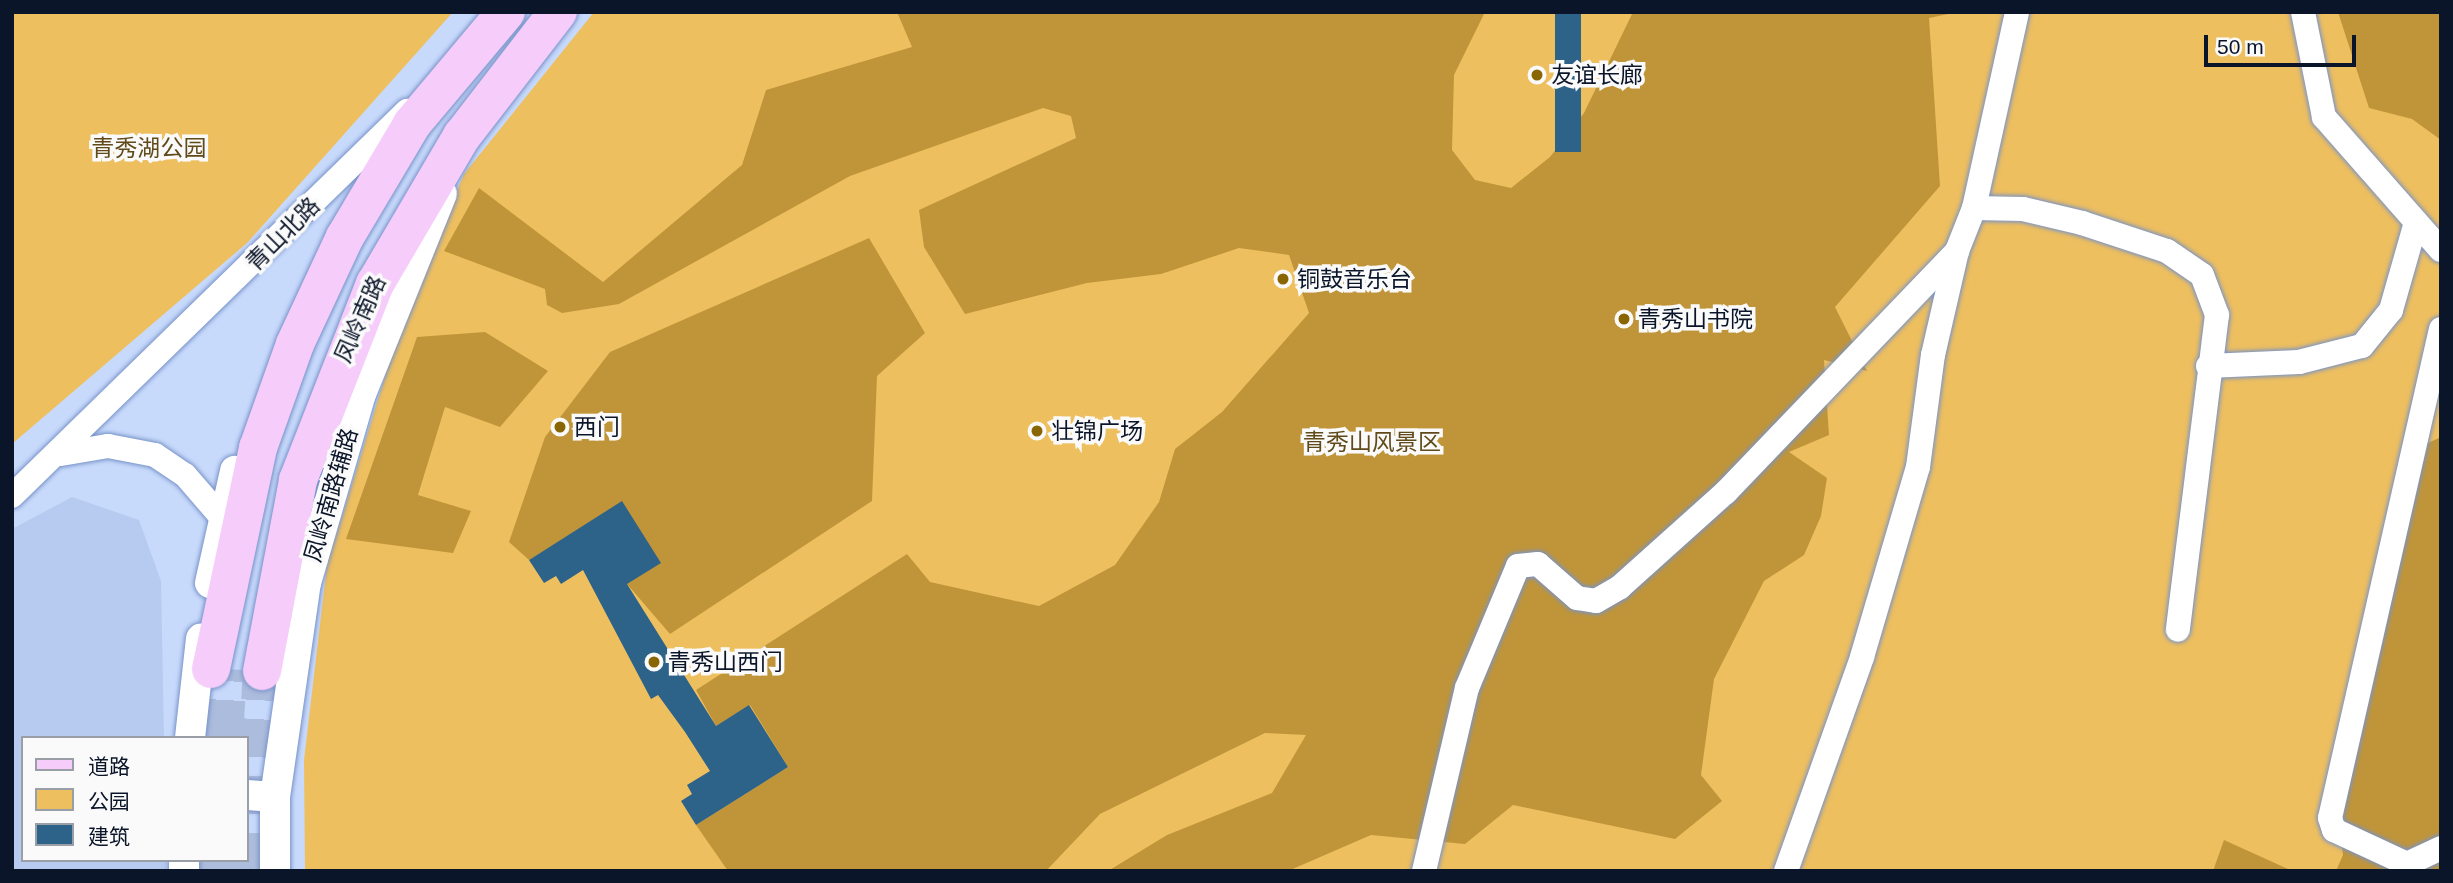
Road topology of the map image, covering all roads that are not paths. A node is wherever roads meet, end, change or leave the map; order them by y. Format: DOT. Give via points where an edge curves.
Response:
graph roads {
  1 [pos="506,12"];
  2 [pos="558,12"];
  3 [pos="2017,12"];
  4 [pos="2303,12"];
  5 [pos="408,110"];
  6 [pos="462,136"];
  7 [pos="1975,208"];
  8 [pos="2416,222"];
  9 [pos="2441,250"];
  10 [pos="1957,251"];
  11 [pos="2441,329"];
  12 [pos="2208,366"];
  13 [pos="61,454"];
  14 [pos="12,496"];
  15 [pos="223,519"];
  16 [pos="2178,630"];
  17 [pos="190,736"];
  18 [pos="261,796"];
  19 [pos="2441,848"];
  20 [pos="275,871"];
  21 [pos="1424,871"];
  22 [pos="1786,871"];
  1 -- 5 [label="street, 青山北路"];
  1 -- 6 [label="main road, 凤岭南路" via="366,231 311,348 273,454 244,564 233,670 332,383 374,284"];
  2 -- 6 [label="main road, 凤岭南路"];
  3 -- 7 [label="street"];
  4 -- 8 [label="street" via="2324,117"];
  5 -- 13 [label="street, 青山北路"];
  5 -- 15 [label="street" via="320,255 281,338"];
  6 -- 18 [label="street, 凤岭南路辅路" via="331,487"];
  7 -- 10 [label="street"];
  7 -- 12 [label="street" via="2023,209 2167,251 2202,275 2217,315"];
  8 -- 9 [label="street"];
  8 -- 12 [label="street" via="2391,310 2362,346 2299,362"];
  10 -- 21 [label="street" via="1726,492 1620,587 1596,601 1577,598 1538,564 1518,566 1467,688"];
  10 -- 22 [label="street" via="1933,355 1918,467 1862,657"];
  11 -- 19 [label="street" via="2330,818 2334,830 2407,864"];
  12 -- 16 [label="street"];
  13 -- 14 [label="street, 青山北路"];
  13 -- 15 [label="street" via="108,446 155,455 185,475"];
  15 -- 17 [label="street"];
  18 -- 20 [label="street, 凤岭南路辅路"];
}
